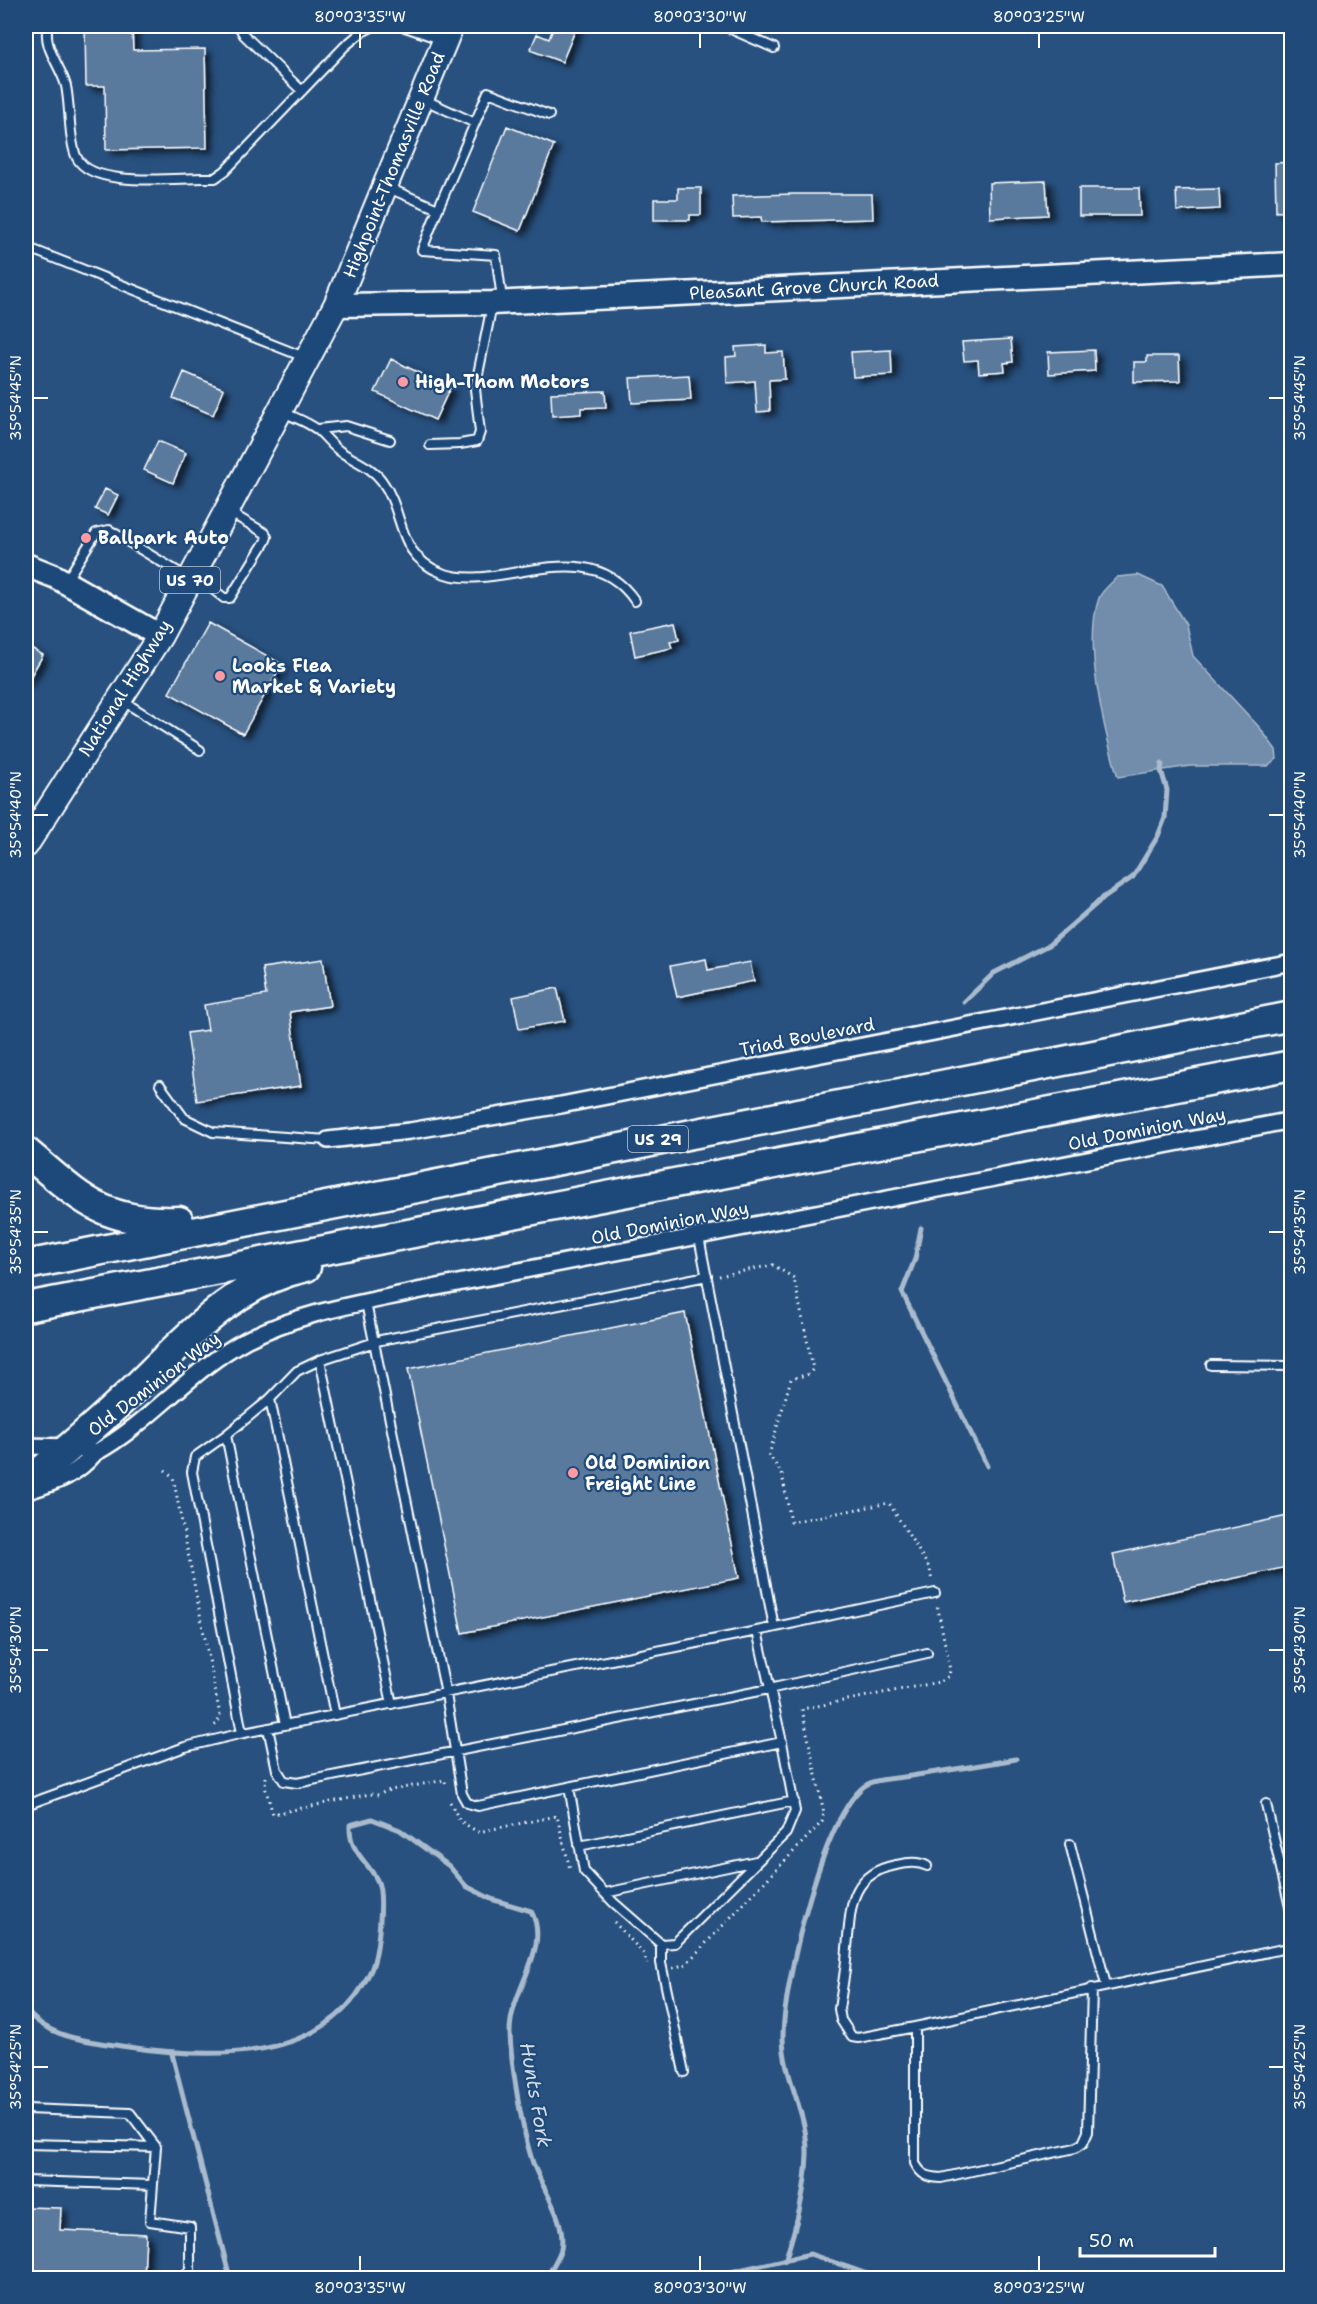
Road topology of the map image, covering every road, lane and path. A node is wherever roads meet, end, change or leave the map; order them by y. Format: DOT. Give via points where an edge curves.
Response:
graph roads {
  1 [pos="48,26"];
  2 [pos="239,26"];
  3 [pos="374,26"];
  4 [pos="402,26"];
  5 [pos="724,26"];
  6 [pos="448,33"];
  7 [pos="774,48"];
  8 [pos="302,91"];
  9 [pos="421,98"];
  10 [pos="549,115"];
  11 [pos="475,123"];
  12 [pos="385,187"];
  13 [pos="438,210"];
  14 [pos="26,247"];
  15 [pos="1292,264"];
  16 [pos="497,303"];
  17 [pos="336,305"];
  18 [pos="308,359"];
  19 [pos="280,411"];
  20 [pos="318,429"];
  21 [pos="390,440"];
  22 [pos="430,445"];
  23 [pos="227,510"];
  24 [pos="26,566"];
  25 [pos="192,576"];
  26 [pos="65,582"];
  27 [pos="635,601"];
  28 [pos="160,636"];
  29 [pos="119,699"];
  30 [pos="200,750"];
  31 [pos="26,845"];
  32 [pos="1292,962"];
  33 [pos="1292,1016"];
  34 [pos="1292,1065"];
  35 [pos="160,1085"];
  36 [pos="1292,1120"];
  37 [pos="328,1140"];
  38 [pos="26,1152"];
  39 [pos="268,1216"];
  40 [pos="501,1216"];
  41 [pos="699,1237"];
  42 [pos="26,1265"];
  43 [pos="707,1276"];
  44 [pos="366,1303"];
  45 [pos="26,1307"];
  46 [pos="374,1345"];
  47 [pos="320,1360"];
  48 [pos="1212,1365"];
  49 [pos="1292,1366"];
  50 [pos="270,1399"];
  51 [pos="226,1435"];
  52 [pos="26,1446"];
  53 [pos="83,1450"];
  54 [pos="26,1483"];
  55 [pos="26,1492"];
  56 [pos="934,1593"];
  57 [pos="774,1627"];
  58 [pos="757,1631"];
  59 [pos="927,1653"];
  60 [pos="769,1689"];
  61 [pos="446,1694"];
  62 [pos="392,1704"];
  63 [pos="335,1715"];
  64 [pos="285,1725"];
  65 [pos="268,1728"];
  66 [pos="242,1733"];
  67 [pos="783,1743"];
  68 [pos="455,1752"];
  69 [pos="569,1787"];
  70 [pos="794,1801"];
  71 [pos="1266,1804"];
  72 [pos="26,1805"];
  73 [pos="1070,1844"];
  74 [pos="579,1846"];
  75 [pos="757,1861"];
  76 [pos="927,1866"];
  77 [pos="604,1893"];
  78 [pos="1292,1916"];
  79 [pos="662,1944"];
  80 [pos="1292,1947"];
  81 [pos="1106,1985"];
  82 [pos="1092,1988"];
  83 [pos="915,2027"];
  84 [pos="684,2072"];
  85 [pos="26,2109"];
  86 [pos="26,2144"];
  87 [pos="156,2147"];
  88 [pos="26,2181"];
  89 [pos="153,2185"];
  90 [pos="182,2278"];
  1 -- 8 [label="lane" via="50,51 66,88 76,157 86,170 104,177 215,178"];
  2 -- 8 [label="lane"];
  3 -- 8 [label="lane" via="356,36"];
  4 -- 6 [label="lane"];
  5 -- 7 [label="lane"];
  6 -- 9 [label="main road, Highpoint-Thomasville Road / US 70"];
  9 -- 11 [label="lane"];
  9 -- 12 [label="main road, Highpoint-Thomasville Road / US 70"];
  10 -- 11 [label="lane" via="488,92"];
  11 -- 13 [label="lane"];
  12 -- 13 [label="lane"];
  12 -- 17 [label="main road, Highpoint-Thomasville Road / US 70"];
  13 -- 16 [label="lane" via="422,250 496,255"];
  14 -- 18 [label="lane"];
  15 -- 16 [label="street, Pleasant Grove Church Road"];
  16 -- 17 [label="street, Pleasant Grove Church Road"];
  16 -- 22 [label="lane" via="475,388 480,432 477,441"];
  17 -- 18 [label="main road, National Highway / US 70"];
  18 -- 19 [label="main road, National Highway / US 70"];
  19 -- 20 [label="lane"];
  19 -- 23 [label="main road, National Highway / US 70"];
  20 -- 21 [label="lane" via="346,426"];
  20 -- 27 [label="lane" via="339,451 382,480 410,548 423,563 443,573 468,578 525,569 591,569 616,580"];
  23 -- 25 [label="main road, National Highway / US 70"];
  23 -- 25 [label="lane" via="264,533 266,542 230,598 224,598"];
  24 -- 26 [label="street"];
  25 -- 26 [label="lane" via="103,530 96,533"];
  25 -- 28 [label="main road, National Highway / US 70"];
  26 -- 28 [label="street"];
  28 -- 29 [label="main road, National Highway / US 70"];
  29 -- 30 [label="lane"];
  29 -- 31 [label="main road, National Highway / US 70"];
  32 -- 37 [label="street, Triad Boulevard" via="561,1106"];
  33 -- 39 [label="highway, US 29"];
  34 -- 40 [label="highway"];
  35 -- 37 [label="lane" via="184,1118 213,1132"];
  36 -- 41 [label="street, Old Dominion Way"];
  38 -- 39 [label="highway" via="92,1206 116,1217 155,1222"];
  39 -- 42 [label="highway, US 29"];
  40 -- 45 [label="highway"];
  40 -- 53 [label="highway" via="350,1259 293,1270 244,1292 213,1314"];
  41 -- 43 [label="lane"];
  41 -- 44 [label="street, Old Dominion Way"];
  43 -- 46 [label="lane" via="381,1340"];
  43 -- 57 [label="lane"];
  44 -- 46 [label="lane"];
  44 -- 53 [label="street, Old Dominion Way" via="311,1315 244,1341 208,1365 116,1442"];
  46 -- 47 [label="lane"];
  46 -- 61 [label="lane"];
  47 -- 50 [label="lane" via="297,1371"];
  47 -- 62 [label="lane"];
  48 -- 49 [label="lane"];
  50 -- 51 [label="lane"];
  50 -- 63 [label="lane"];
  51 -- 64 [label="lane"];
  51 -- 66 [label="lane" via="195,1457 192,1472"];
  52 -- 53 [label="street, Old Dominion Way"];
  53 -- 54 [label="highway"];
  53 -- 55 [label="street, Old Dominion Way" via="83,1468"];
  56 -- 57 [label="lane"];
  57 -- 58 [label="lane"];
  58 -- 60 [label="lane"];
  58 -- 61 [label="lane"];
  59 -- 60 [label="lane"];
  60 -- 67 [label="lane"];
  60 -- 68 [label="lane"];
  61 -- 62 [label="lane"];
  61 -- 68 [label="lane"];
  62 -- 63 [label="lane"];
  63 -- 64 [label="lane"];
  64 -- 65 [label="lane"];
  65 -- 66 [label="lane"];
  65 -- 68 [label="lane" via="277,1770 284,1781 297,1783"];
  66 -- 72 [label="lane" via="185,1747"];
  67 -- 69 [label="lane"];
  67 -- 70 [label="lane"];
  68 -- 69 [label="lane" via="467,1803 478,1806"];
  69 -- 74 [label="lane"];
  70 -- 74 [label="lane"];
  70 -- 75 [label="lane" via="795,1811 786,1833"];
  71 -- 78 [label="lane"];
  73 -- 81 [label="lane"];
  74 -- 77 [label="lane" via="584,1871"];
  75 -- 77 [label="lane"];
  75 -- 79 [label="lane" via="686,1934 675,1943"];
  76 -- 83 [label="lane" via="920,1862 875,1872 852,1900 839,2009 852,2037"];
  77 -- 79 [label="lane"];
  79 -- 84 [label="lane" via="661,1963"];
  80 -- 81 [label="lane"];
  81 -- 82 [label="lane"];
  82 -- 83 [label="lane"];
  82 -- 83 [label="lane" via="1088,2132 1083,2143 941,2178 920,2172 915,2163"];
  85 -- 87 [label="lane" via="130,2113"];
  86 -- 87 [label="lane"];
  87 -- 89 [label="lane"];
  88 -- 89 [label="lane"];
  89 -- 90 [label="lane" via="150,2221 190,2227 190,2270"];
}
